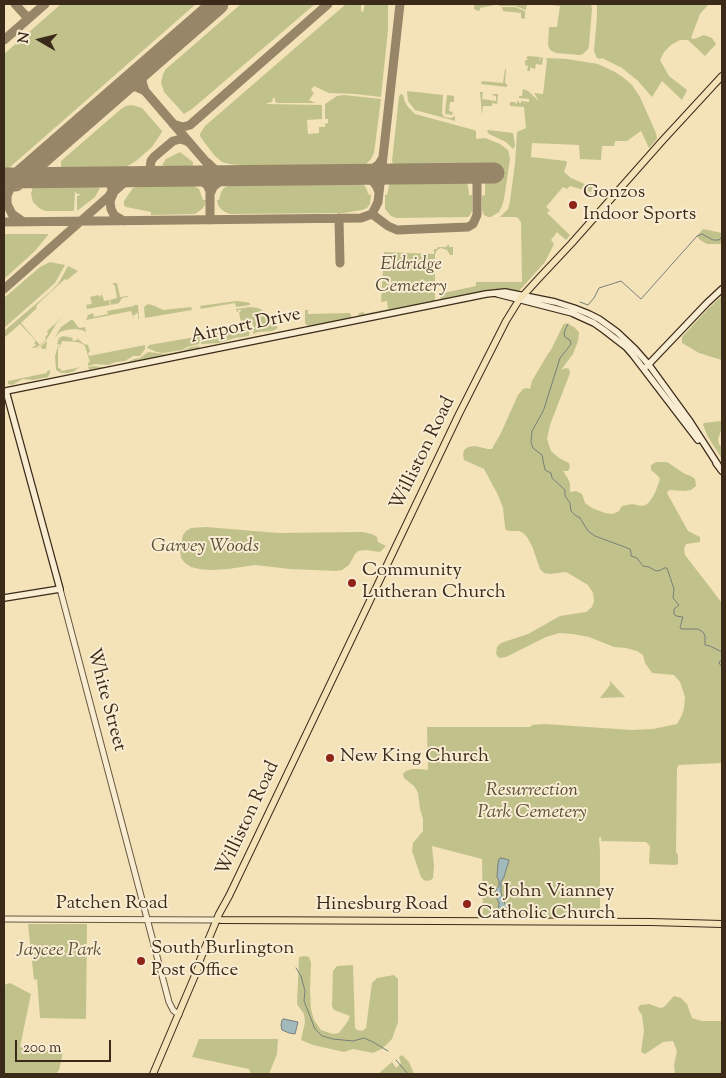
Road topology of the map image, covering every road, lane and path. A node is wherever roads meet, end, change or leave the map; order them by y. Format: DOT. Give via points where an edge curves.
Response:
graph roads {
  1 [pos="722,76"];
  2 [pos="722,289"];
  3 [pos="521,298"];
  4 [pos="564,305"];
  5 [pos="557,308"];
  6 [pos="646,367"];
  7 [pos="6,391"];
  8 [pos="722,471"];
  9 [pos="60,589"];
  10 [pos="4,598"];
  11 [pos="4,920"];
  12 [pos="148,920"];
  13 [pos="219,920"];
  14 [pos="722,924"];
  15 [pos="179,1015"];
  16 [pos="153,1074"];
  1 -- 3 [label="main road, Williston Road"];
  2 -- 6 [label="main road"];
  3 -- 4 [label="main road"];
  3 -- 5 [label="main road"];
  3 -- 7 [label="main road, Airport Drive" via="505,292 493,293"];
  3 -- 13 [label="main road, Williston Road" via="502,328 462,409"];
  4 -- 5 [label="main road"];
  4 -- 6 [label="main road" via="599,319 617,332 635,349"];
  5 -- 6 [label="main road" via="594,323"];
  6 -- 8 [label="main road" via="689,420"];
  7 -- 9 [label="main road, White Street"];
  9 -- 10 [label="main road"];
  9 -- 12 [label="street, White Street"];
  11 -- 12 [label="street, Patchen Road"];
  12 -- 13 [label="street, Patchen Road"];
  12 -- 15 [label="street, White Street" via="172,1010"];
  13 -- 14 [label="main road, Hinesburg Road"];
  13 -- 15 [label="main road, Williston Road"];
  15 -- 16 [label="main road, Williston Road"];
}
